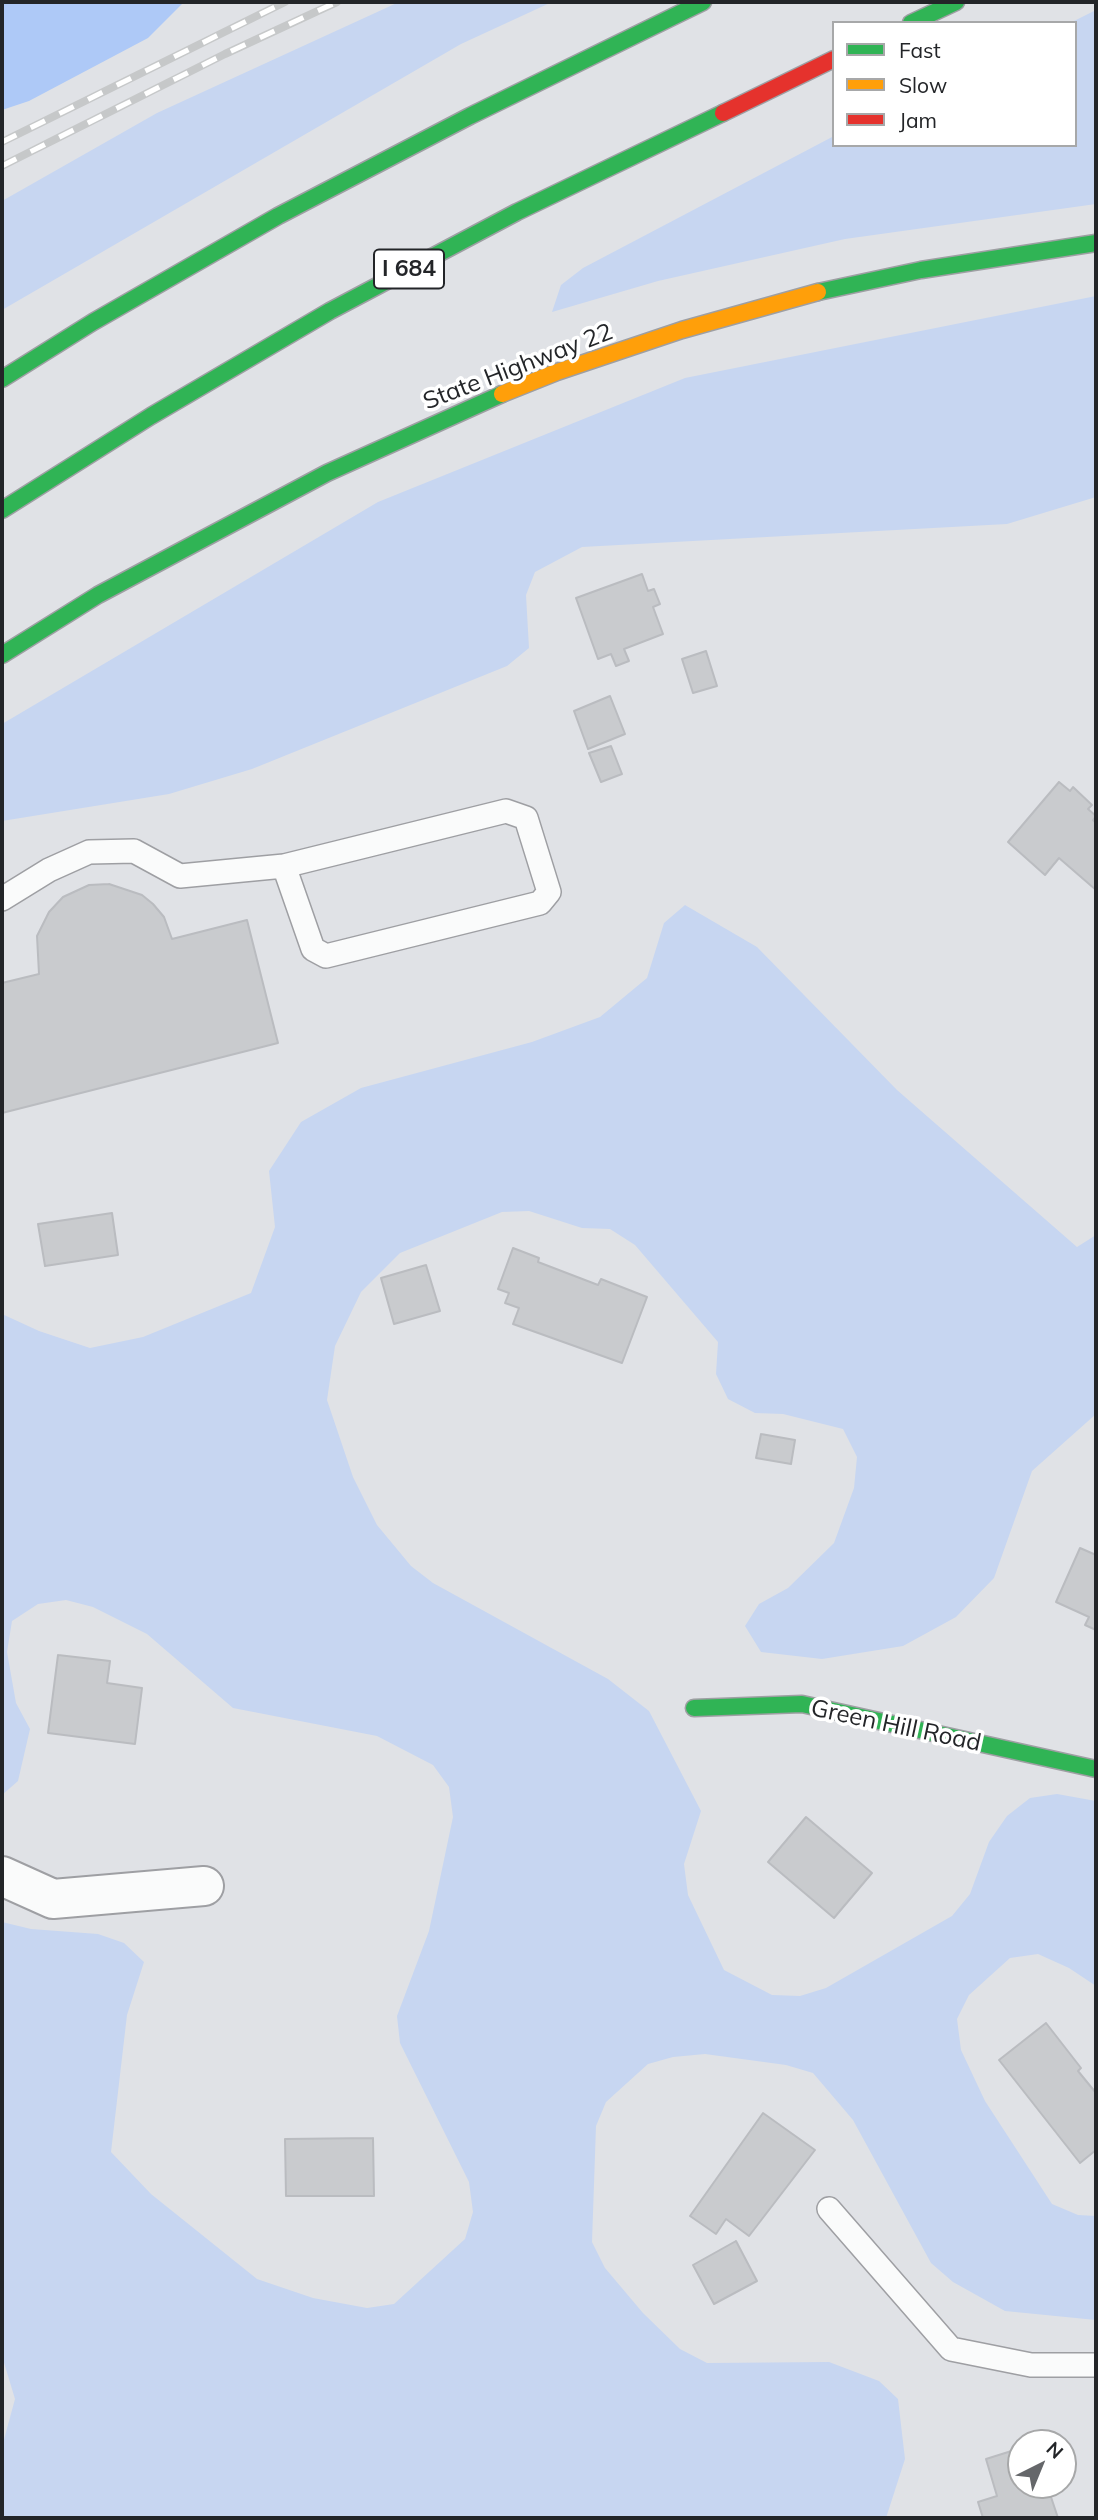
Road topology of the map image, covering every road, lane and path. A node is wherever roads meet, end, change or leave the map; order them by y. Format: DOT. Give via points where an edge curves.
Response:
graph roads {
  1 [pos="704,2"];
  2 [pos="956,2"];
  3 [pos="915,21"];
  4 [pos="832,60"];
  5 [pos="1096,243"];
  6 [pos="2,379"];
  7 [pos="2,510"];
  8 [pos="2,655"];
  9 [pos="284,866"];
  10 [pos="2,899"];
  11 [pos="694,1708"];
  12 [pos="1096,1769"];
  13 [pos="2,1876"];
  14 [pos="204,1886"];
  15 [pos="829,2209"];
  16 [pos="1096,2365"];
  1 -- 6 [label="main road" via="278,216"];
  2 -- 3 [label="main road"];
  4 -- 7 [label="main road, I 684" via="517,212 330,311 150,416"];
  5 -- 8 [label="main road, State Highway 22" via="921,270 806,295 557,372 444,418 315,479 98,595"];
  9 -- 9 [label="lane" via="506,811 526,818 549,891 540,903 326,956 313,949"];
  9 -- 10 [label="lane" via="180,876 134,851 89,852"];
  11 -- 12 [label="main road, Green Hill Road" via="802,1704"];
  13 -- 14 [label="street" via="53,1899"];
  15 -- 16 [label="lane" via="951,2349 1031,2365"];
}
